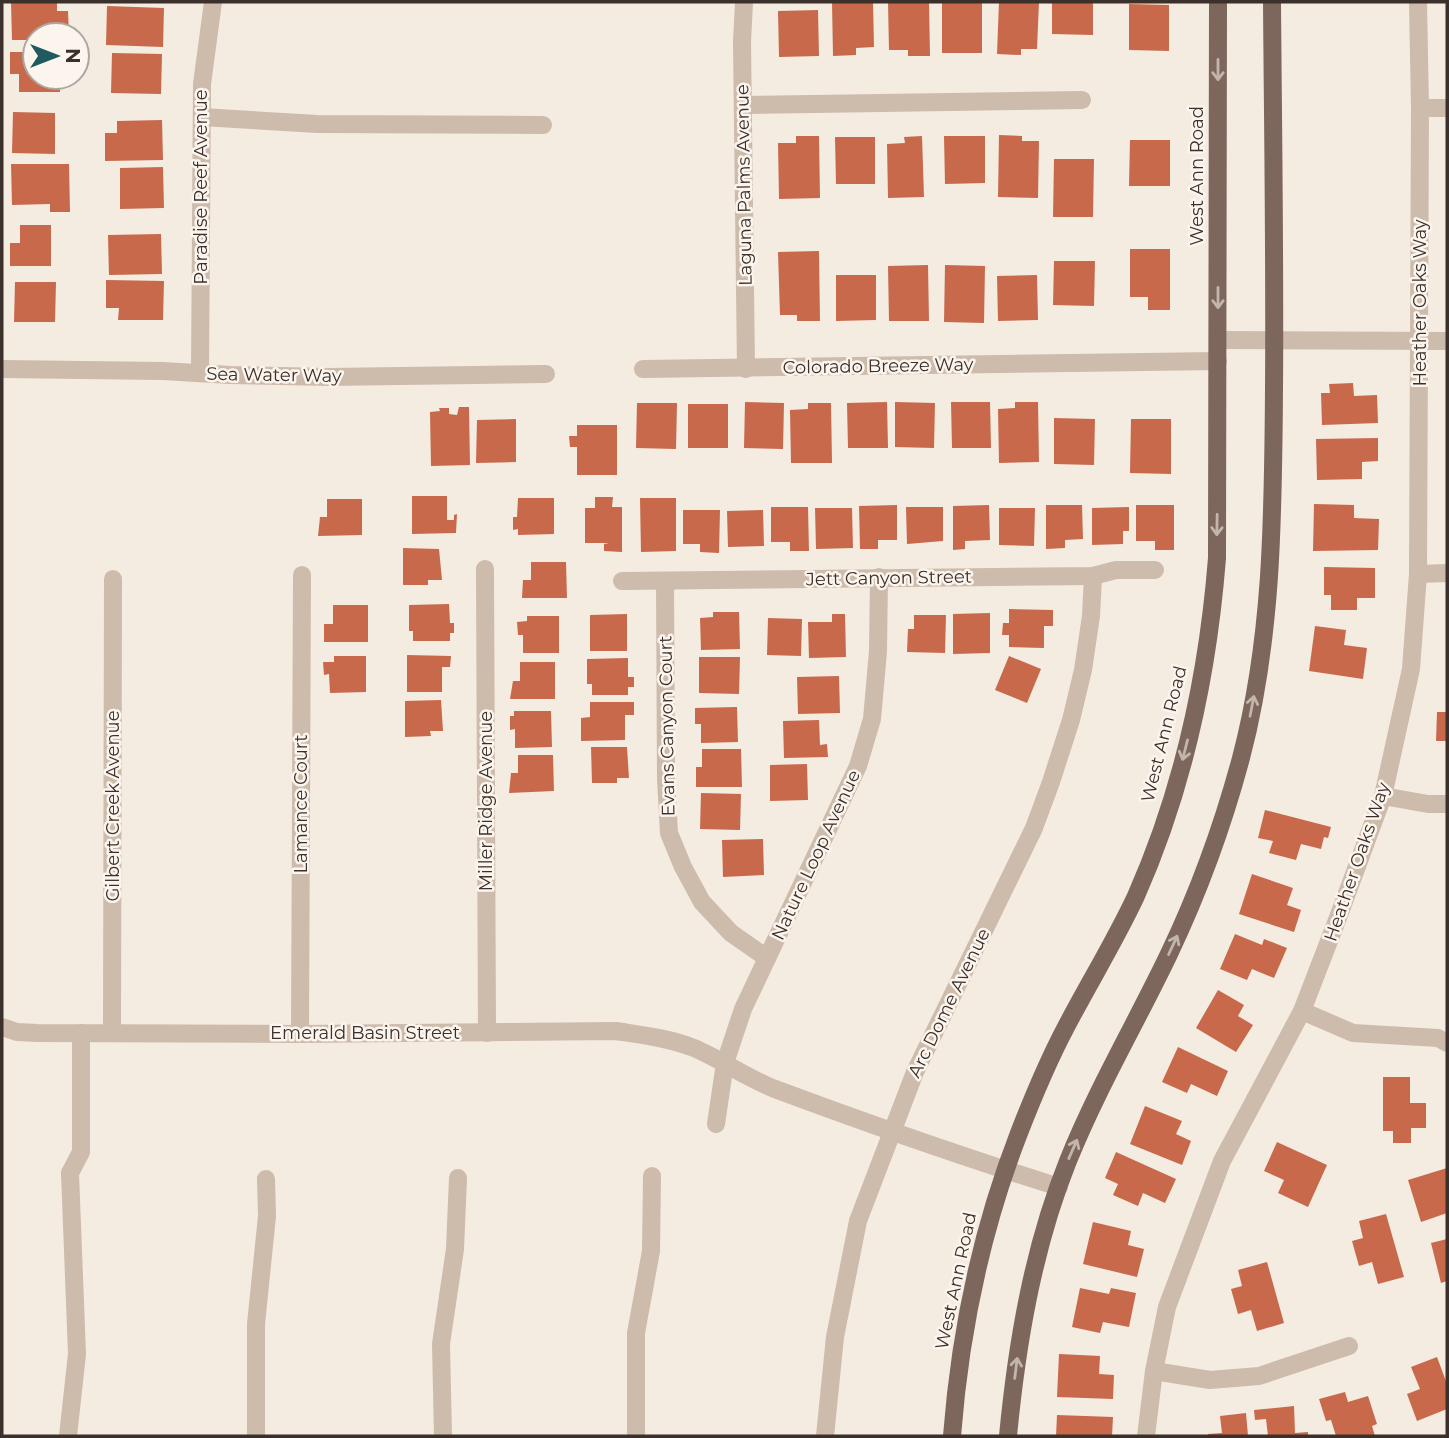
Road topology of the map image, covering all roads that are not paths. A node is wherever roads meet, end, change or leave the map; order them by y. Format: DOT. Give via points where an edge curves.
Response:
graph roads {
  1 [pos="212,2"];
  2 [pos="744,2"];
  3 [pos="1218,2"];
  4 [pos="1272,2"];
  5 [pos="1418,2"];
  6 [pos="1082,100"];
  7 [pos="743,105"];
  8 [pos="1420,108"];
  9 [pos="1447,108"];
  10 [pos="202,117"];
  11 [pos="543,125"];
  12 [pos="1218,340"];
  13 [pos="1274,340"];
  14 [pos="1420,341"];
  15 [pos="1447,341"];
  16 [pos="1218,360"];
  17 [pos="2,369"];
  18 [pos="643,369"];
  19 [pos="746,369"];
  20 [pos="200,373"];
  21 [pos="546,374"];
  22 [pos="485,569"];
  23 [pos="1154,570"];
  24 [pos="1447,573"];
  25 [pos="1418,574"];
  26 [pos="302,575"];
  27 [pos="1093,576"];
  28 [pos="878,578"];
  29 [pos="113,579"];
  30 [pos="622,581"];
  31 [pos="665,581"];
  32 [pos="1383,796"];
  33 [pos="1447,804"];
  34 [pos="767,958"];
  35 [pos="1302,1011"];
  36 [pos="2,1027"];
  37 [pos="81,1032"];
  38 [pos="112,1032"];
  39 [pos="487,1033"];
  40 [pos="300,1034"];
  41 [pos="1447,1043"];
  42 [pos="725,1063"];
  43 [pos="716,1124"];
  44 [pos="890,1132"];
  45 [pos="1005,1170"];
  46 [pos="652,1176"];
  47 [pos="266,1178"];
  48 [pos="458,1178"];
  49 [pos="1059,1187"];
  50 [pos="1349,1346"];
  51 [pos="1154,1371"];
  52 [pos="68,1436"];
  53 [pos="256,1436"];
  54 [pos="443,1436"];
  55 [pos="636,1436"];
  56 [pos="825,1436"];
  57 [pos="951,1436"];
  58 [pos="1008,1436"];
  59 [pos="1146,1436"];
  1 -- 10 [label="street, Paradise Reef Avenue"];
  2 -- 7 [label="street, Laguna Palms Avenue"];
  3 -- 12 [label="main road, West Ann Road, one-way"];
  4 -- 13 [label="main road"];
  5 -- 8 [label="street, Heather Oaks Way"];
  6 -- 7 [label="street"];
  7 -- 19 [label="street, Laguna Palms Avenue"];
  8 -- 9 [label="street"];
  8 -- 14 [label="street, Heather Oaks Way"];
  10 -- 11 [label="street" via="317,124"];
  10 -- 20 [label="street, Paradise Reef Avenue"];
  12 -- 13 [label="street"];
  12 -- 16 [label="main road, West Ann Road"];
  13 -- 14 [label="street"];
  49 -- 13 [label="main road, one-way" via="1095,1099 1185,920 1240,759 1259,673 1270,583"];
  14 -- 15 [label="street"];
  14 -- 25 [label="street, Heather Oaks Way"];
  16 -- 19 [label="street, Colorado Breeze Way"];
  16 -- 45 [label="main road, West Ann Road, one-way" via="1213,602 1178,777 1137,894 1049,1063"];
  17 -- 20 [label="street, Sea Water Way"];
  18 -- 19 [label="street, Colorado Breeze Way"];
  20 -- 21 [label="street, Sea Water Way" via="329,377"];
  22 -- 39 [label="street, Miller Ridge Avenue"];
  23 -- 27 [label="street, Jett Canyon Street" via="1115,570"];
  24 -- 25 [label="street"];
  25 -- 32 [label="street, Heather Oaks Way" via="1411,669"];
  26 -- 40 [label="street, Lamance Court"];
  27 -- 28 [label="street, Jett Canyon Street"];
  27 -- 44 [label="street, Arc Dome Avenue" via="1083,670 1051,782 1034,828"];
  28 -- 31 [label="street, Jett Canyon Street"];
  28 -- 34 [label="street, Nature Loop Avenue" via="872,719 858,766"];
  29 -- 38 [label="street, Gilbert Creek Avenue"];
  30 -- 31 [label="street, Jett Canyon Street"];
  31 -- 34 [label="street, Evans Canyon Court" via="668,833 702,902 731,933"];
  32 -- 33 [label="street"];
  32 -- 35 [label="street, Heather Oaks Way"];
  34 -- 42 [label="street, Nature Loop Avenue"];
  35 -- 41 [label="street" via="1353,1032 1438,1038"];
  35 -- 51 [label="street, Heather Oaks Way" via="1222,1161 1167,1307"];
  36 -- 37 [label="street, Emerald Basin Street" via="17,1032"];
  37 -- 38 [label="street, Emerald Basin Street"];
  37 -- 52 [label="street" via="81,1152 70,1173 77,1354"];
  38 -- 40 [label="street, Emerald Basin Street"];
  39 -- 40 [label="street, Emerald Basin Street"];
  39 -- 42 [label="street, Emerald Basin Street" via="616,1031 667,1040"];
  42 -- 43 [label="street, Nature Loop Avenue"];
  42 -- 44 [label="street, Emerald Basin Street" via="748,1078"];
  44 -- 45 [label="street, Emerald Basin Street"];
  44 -- 56 [label="street, Arc Dome Avenue" via="858,1221 835,1337"];
  45 -- 49 [label="street, Emerald Basin Street"];
  45 -- 57 [label="main road, West Ann Road" via="972,1283"];
  46 -- 55 [label="street" via="651,1251 636,1333"];
  47 -- 53 [label="street" via="267,1216 256,1324"];
  48 -- 54 [label="street" via="455,1249 441,1344"];
  58 -- 49 [label="main road, one-way" via="1022,1332"];
  50 -- 51 [label="street" via="1259,1376 1210,1380"];
  51 -- 59 [label="street, Heather Oaks Way"];
}
